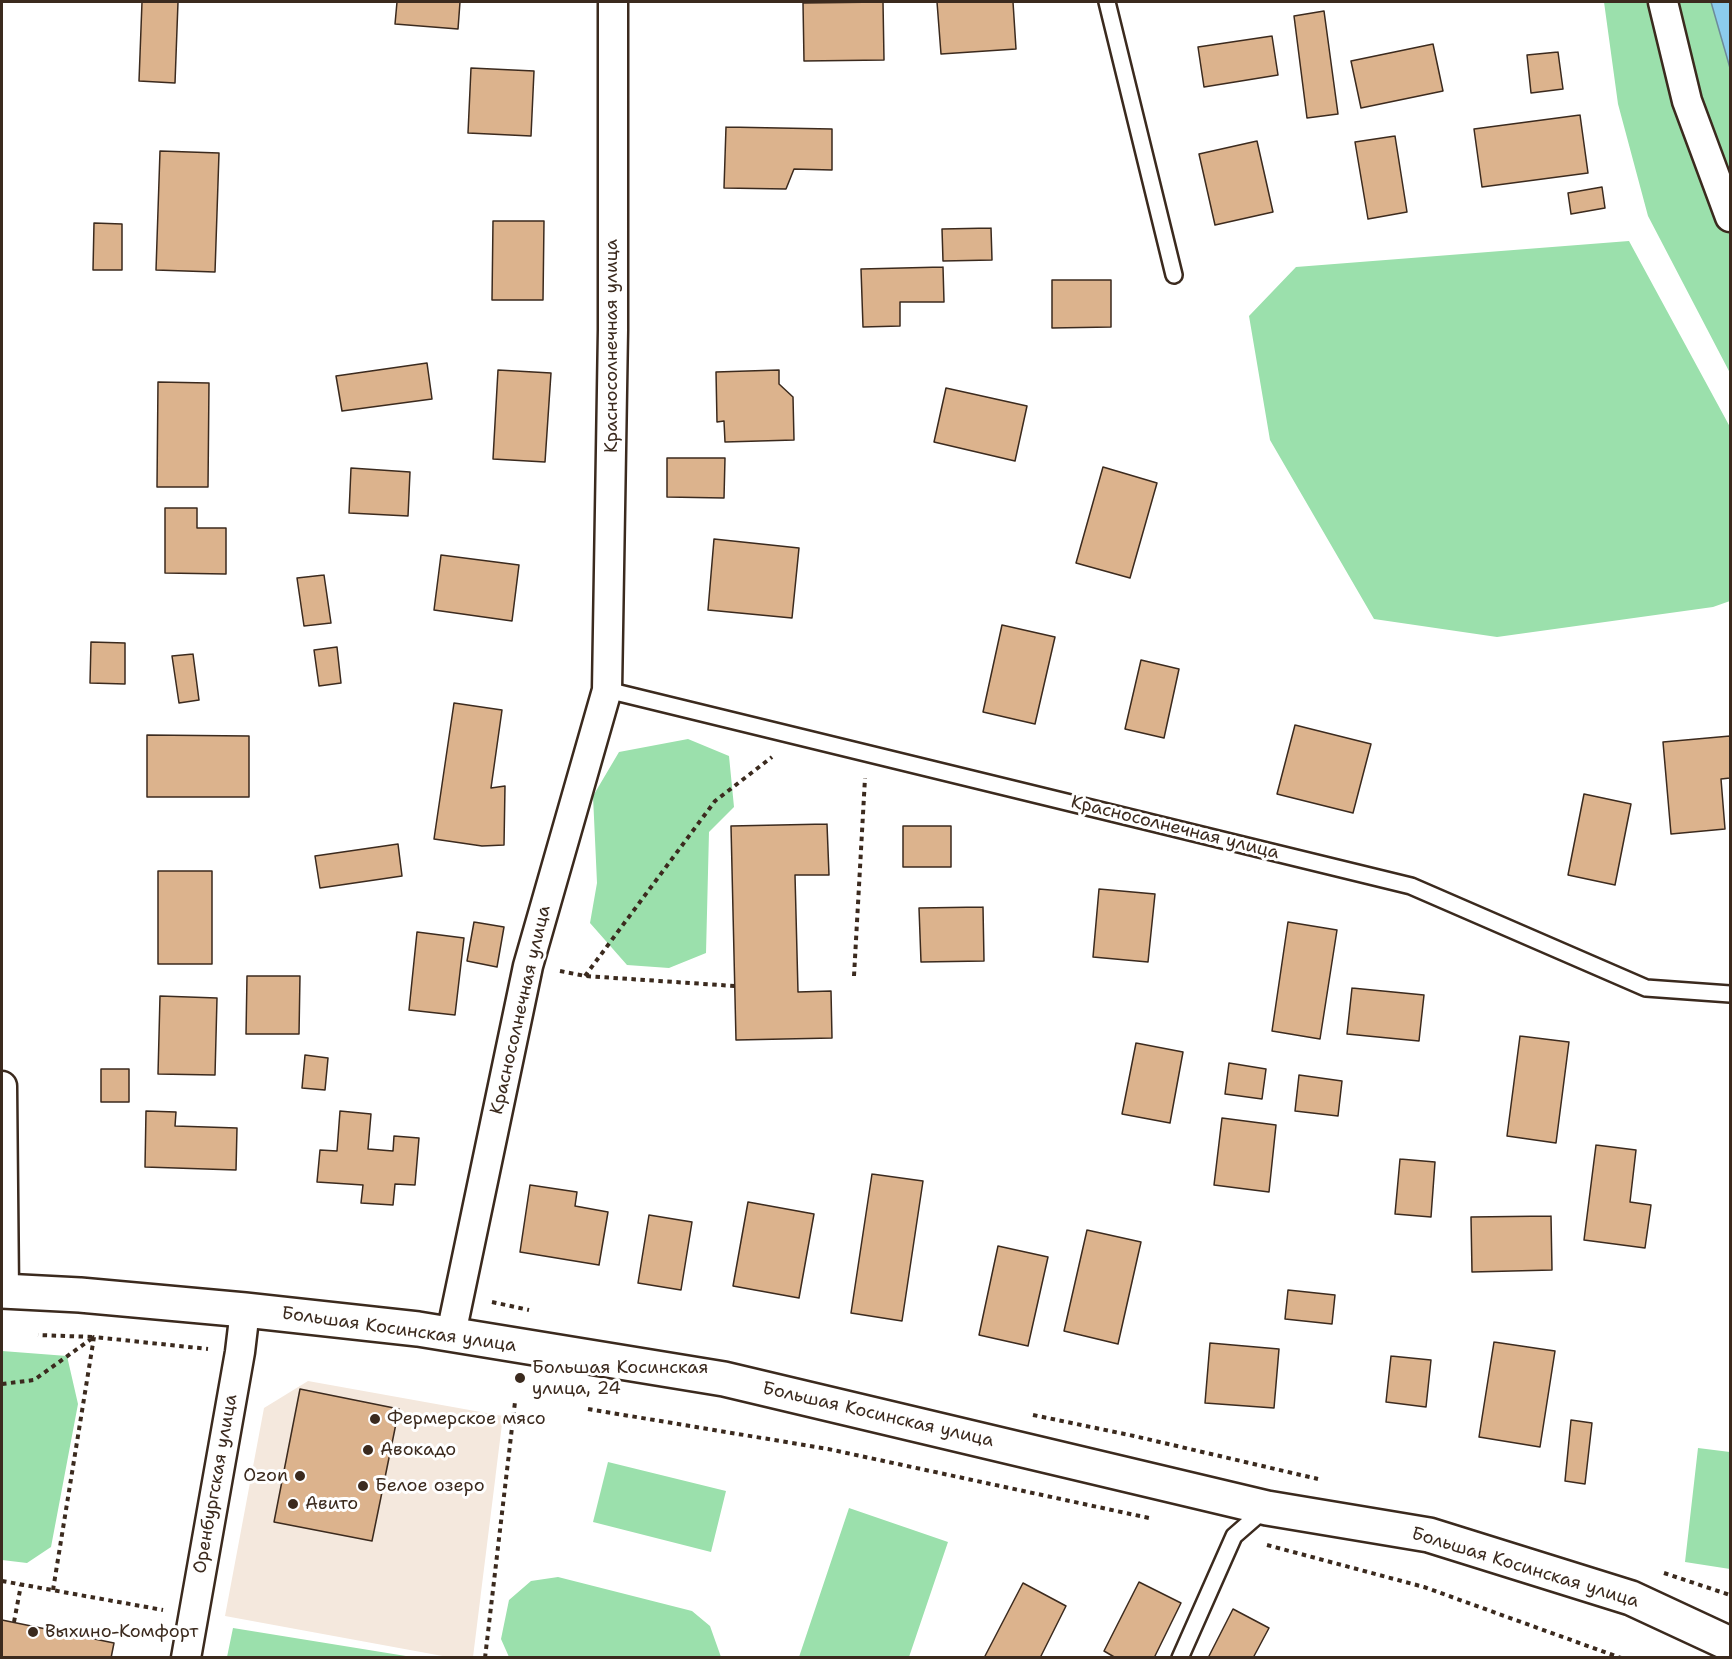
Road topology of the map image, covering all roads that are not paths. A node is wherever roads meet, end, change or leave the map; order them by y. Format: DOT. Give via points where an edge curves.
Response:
graph roads {
  1 [pos="613,2"];
  2 [pos="1107,2"];
  3 [pos="1663,2"];
  4 [pos="1731,217"];
  5 [pos="1174,275"];
  6 [pos="608,690"];
  7 [pos="1731,994"];
  8 [pos="2,1086"];
  9 [pos="3,1291"];
  10 [pos="245,1310"];
  11 [pos="451,1334"];
  12 [pos="1267,1508"];
  13 [pos="1731,1644"];
  14 [pos="186,1658"];
  15 [pos="1180,1658"];
  1 -- 6 [label="street, Красносолнечная улица"];
  2 -- 5 [label="lane"];
  3 -- 4 [label="street" via="1687,101"];
  6 -- 7 [label="lane, Красносолнечная улица" via="1411,886 1646,988"];
  6 -- 11 [label="street, Красносолнечная улица" via="528,966"];
  8 -- 9 [label="street"];
  9 -- 10 [label="street, Большая Косинская улица"];
  10 -- 11 [label="street, Большая Косинская улица"];
  10 -- 14 [label="street, Оренбургская улица"];
  11 -- 12 [label="street, Большая Косинская улица" via="724,1379"];
  12 -- 13 [label="street, Большая Косинская улица" via="1429,1535 1631,1598"];
  12 -- 15 [label="lane" via="1234,1536"];
}
